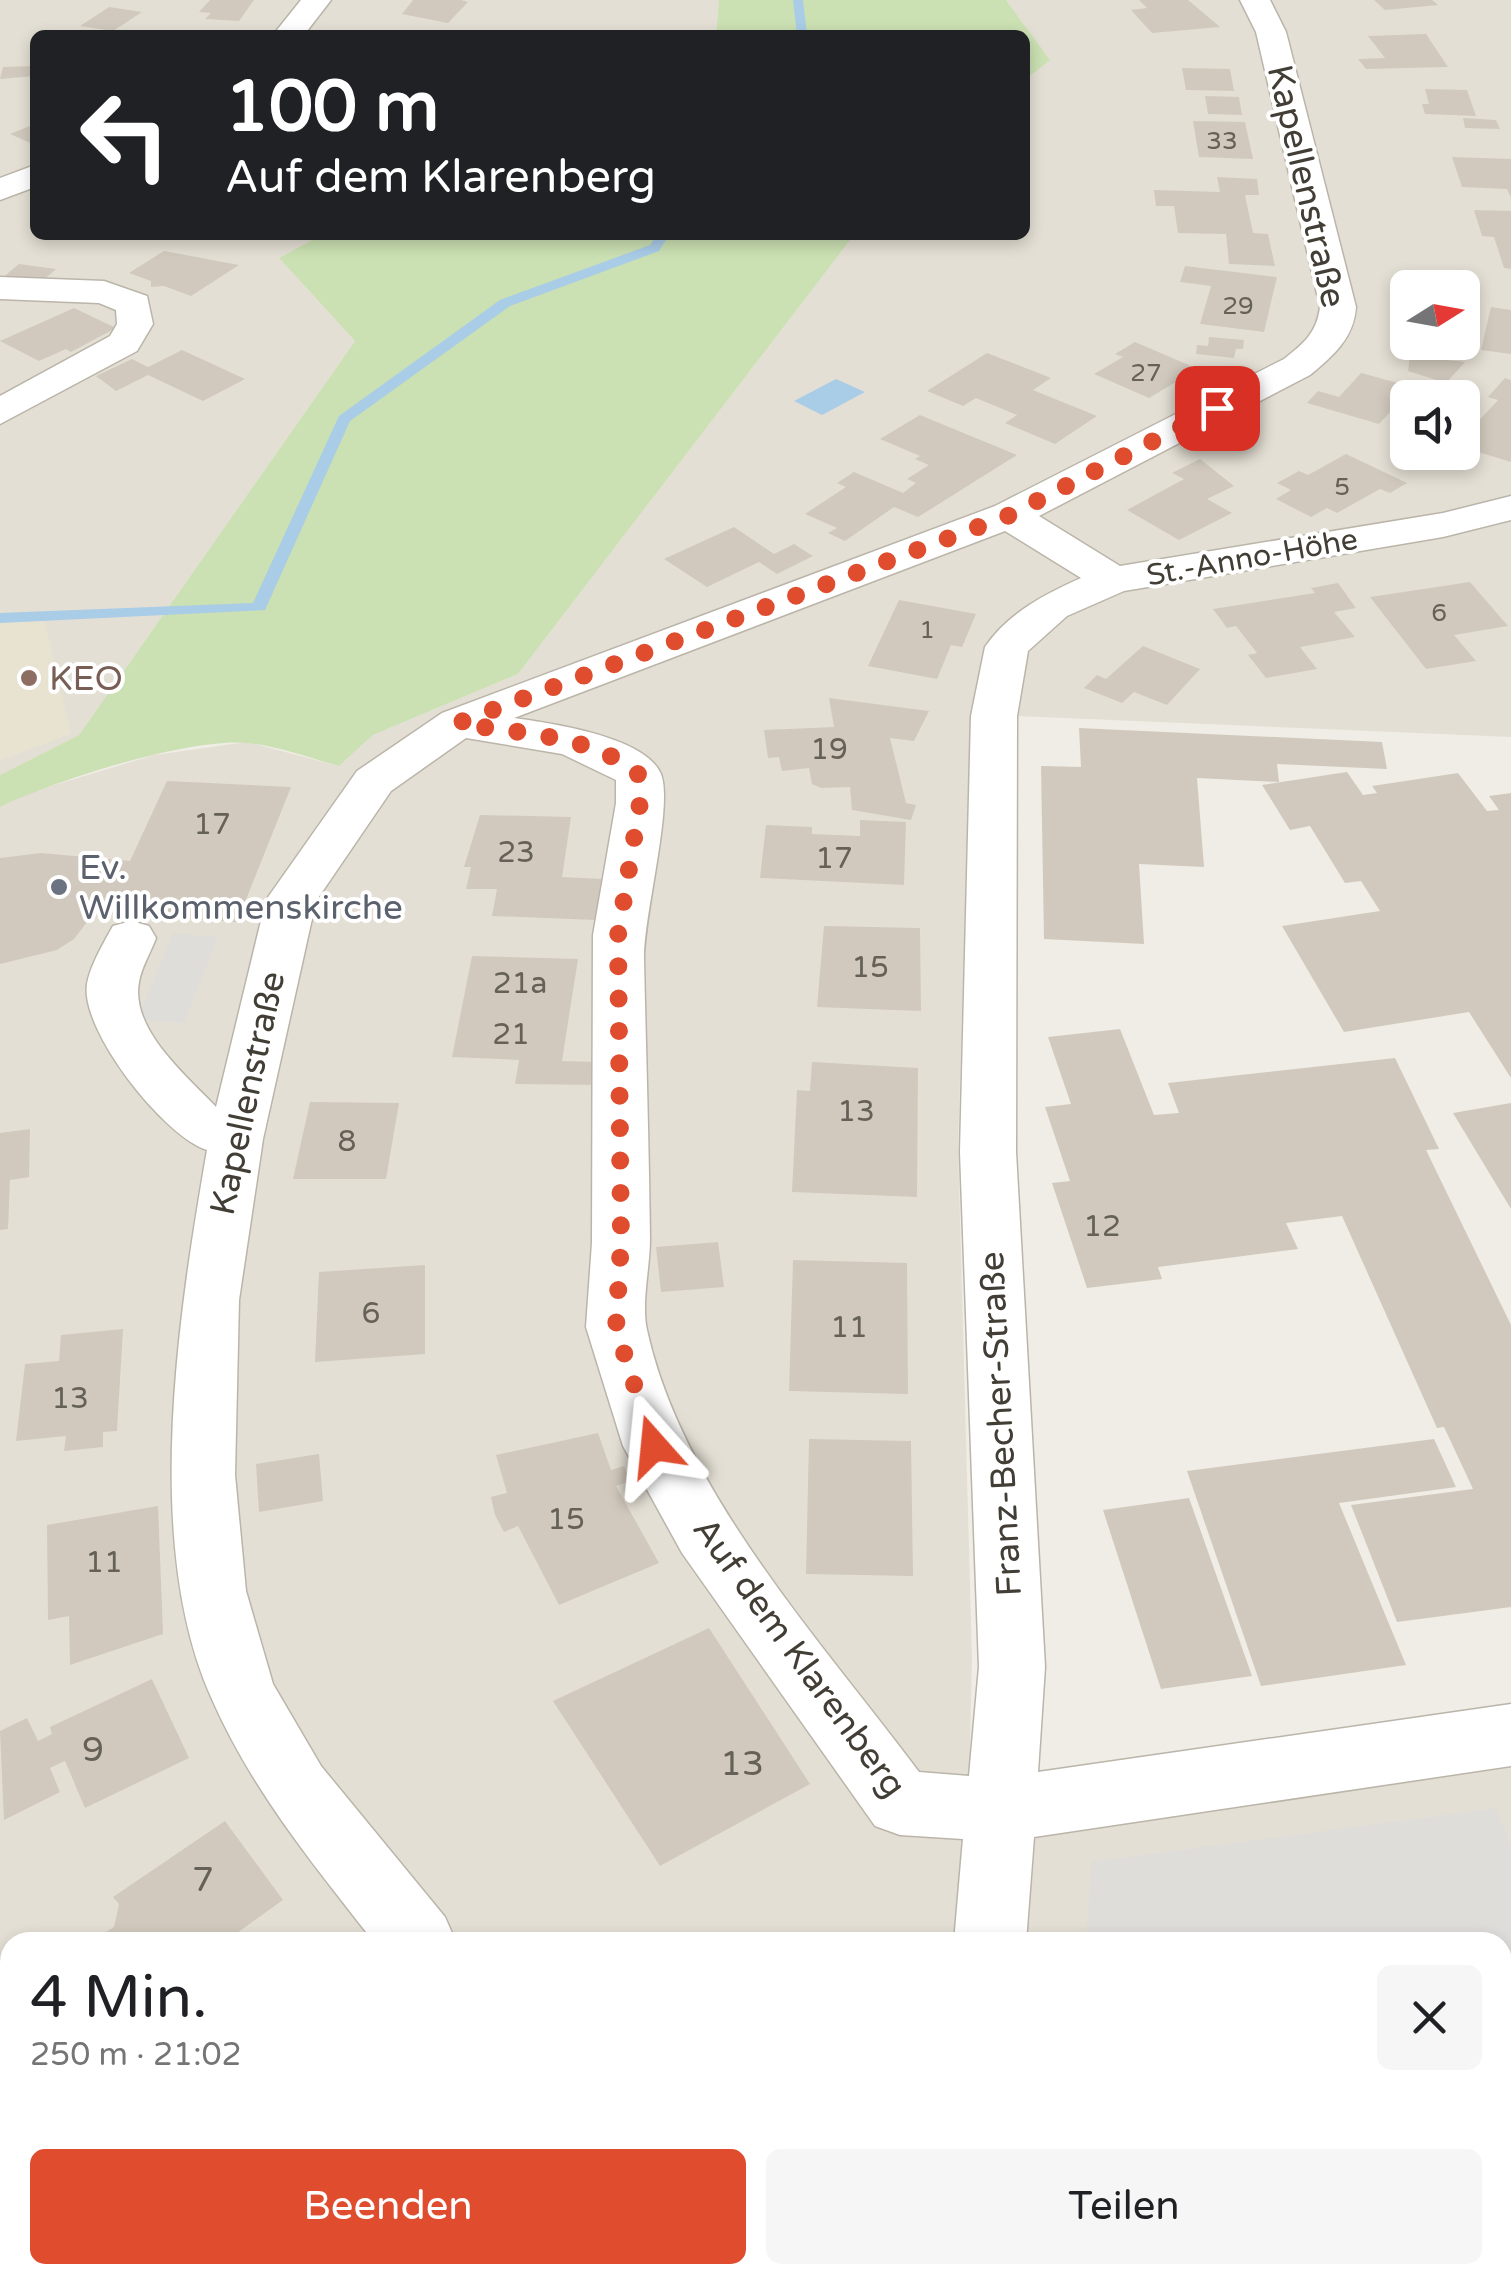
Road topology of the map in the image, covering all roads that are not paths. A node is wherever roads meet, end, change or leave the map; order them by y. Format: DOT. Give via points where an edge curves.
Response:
graph roads {
  1 [pos="316,0"];
  2 [pos="1255,0"];
  3 [pos="292,30"];
  4 [pos="30,177"];
  5 [pos="0,190"];
  6 [pos="0,288"];
  7 [pos="0,412"];
  8 [pos="1511,508"];
  9 [pos="1010,515"];
  10 [pos="1113,580"];
  11 [pos="458,723"];
  12 [pos="132,938"];
  13 [pos="236,1140"];
  14 [pos="1511,1734"];
  15 [pos="1000,1810"];
  16 [pos="411,1932"];
  17 [pos="991,1932"];
  1 -- 3 [label="street"];
  2 -- 9 [label="street, Kapellenstraße" via="1272,32 1330,265 1338,328 1297,367"];
  4 -- 5 [label="street"];
  6 -- 7 [label="street" via="104,292 134,304 136,324 124,343"];
  8 -- 10 [label="street, St.-Anno-Höhe"];
  9 -- 10 [label="street, St.-Anno-Höhe"];
  9 -- 11 [label="street, Kapellenstraße"];
  10 -- 15 [label="street, Franz-Becher-Straße" via="1052,607 1007,647 994,716 988,1152 1012,1668"];
  11 -- 13 [label="street, Kapellenstraße" via="374,780 291,900"];
  11 -- 15 [label="street, Auf dem Klarenberg" via="594,748 639,775 618,935 616,1328 654,1446 705,1534 900,1804"];
  12 -- 13 [label="street" via="112,986 120,1023 150,1070 206,1130"];
  13 -- 16 [label="street, Kapellenstraße" via="210,1300 204,1476 213,1591 242,1692 296,1788"];
  14 -- 15 [label="street"];
  15 -- 17 [label="street"];
}
